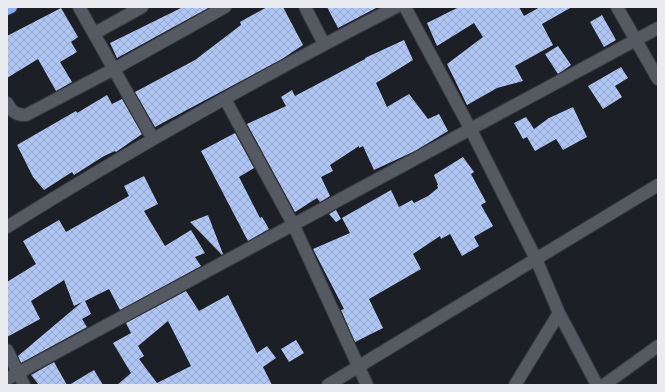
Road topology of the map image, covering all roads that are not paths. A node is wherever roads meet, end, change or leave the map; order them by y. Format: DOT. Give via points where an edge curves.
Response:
graph roads {
  1 [pos="11,7"];
  2 [pos="80,7"];
  3 [pos="142,7"];
  4 [pos="225,7"];
  5 [pos="305,7"];
  6 [pos="396,7"];
  7 [pos="405,7"];
  8 [pos="617,7"];
  9 [pos="7,9"];
  10 [pos="658,28"];
  11 [pos="94,33"];
  12 [pos="637,41"];
  13 [pos="324,44"];
  14 [pos="114,69"];
  15 [pos="658,79"];
  16 [pos="225,99"];
  17 [pos="7,103"];
  18 [pos="471,130"];
  19 [pos="153,139"];
  20 [pos="658,185"];
  21 [pos="293,224"];
  22 [pos="7,227"];
  23 [pos="536,259"];
  24 [pos="559,313"];
  25 [pos="658,346"];
  26 [pos="7,350"];
  27 [pos="357,367"];
  28 [pos="18,373"];
  29 [pos="7,380"];
  30 [pos="24,385"];
  31 [pos="328,385"];
  32 [pos="367,385"];
  33 [pos="515,385"];
  34 [pos="597,385"];
  35 [pos="604,385"];
  1 -- 9 [label="highway"];
  2 -- 11 [label="street"];
  3 -- 11 [label="street"];
  4 -- 14 [label="street"];
  5 -- 13 [label="street"];
  6 -- 13 [label="street"];
  7 -- 18 [label="street"];
  8 -- 12 [label="street"];
  10 -- 12 [label="street"];
  11 -- 14 [label="street"];
  12 -- 15 [label="street"];
  12 -- 18 [label="street"];
  13 -- 16 [label="street"];
  14 -- 17 [label="street" via="26,115 18,115"];
  14 -- 19 [label="street"];
  16 -- 19 [label="street"];
  16 -- 21 [label="street"];
  18 -- 21 [label="street"];
  18 -- 23 [label="street"];
  19 -- 22 [label="street"];
  20 -- 23 [label="street"];
  21 -- 27 [label="street"];
  21 -- 28 [label="street"];
  23 -- 24 [label="street"];
  23 -- 27 [label="street"];
  24 -- 33 [label="street"];
  24 -- 34 [label="street"];
  25 -- 35 [label="street"];
  26 -- 28 [label="street"];
  27 -- 31 [label="street"];
  27 -- 32 [label="street"];
  28 -- 29 [label="street"];
  28 -- 30 [label="street"];
}
